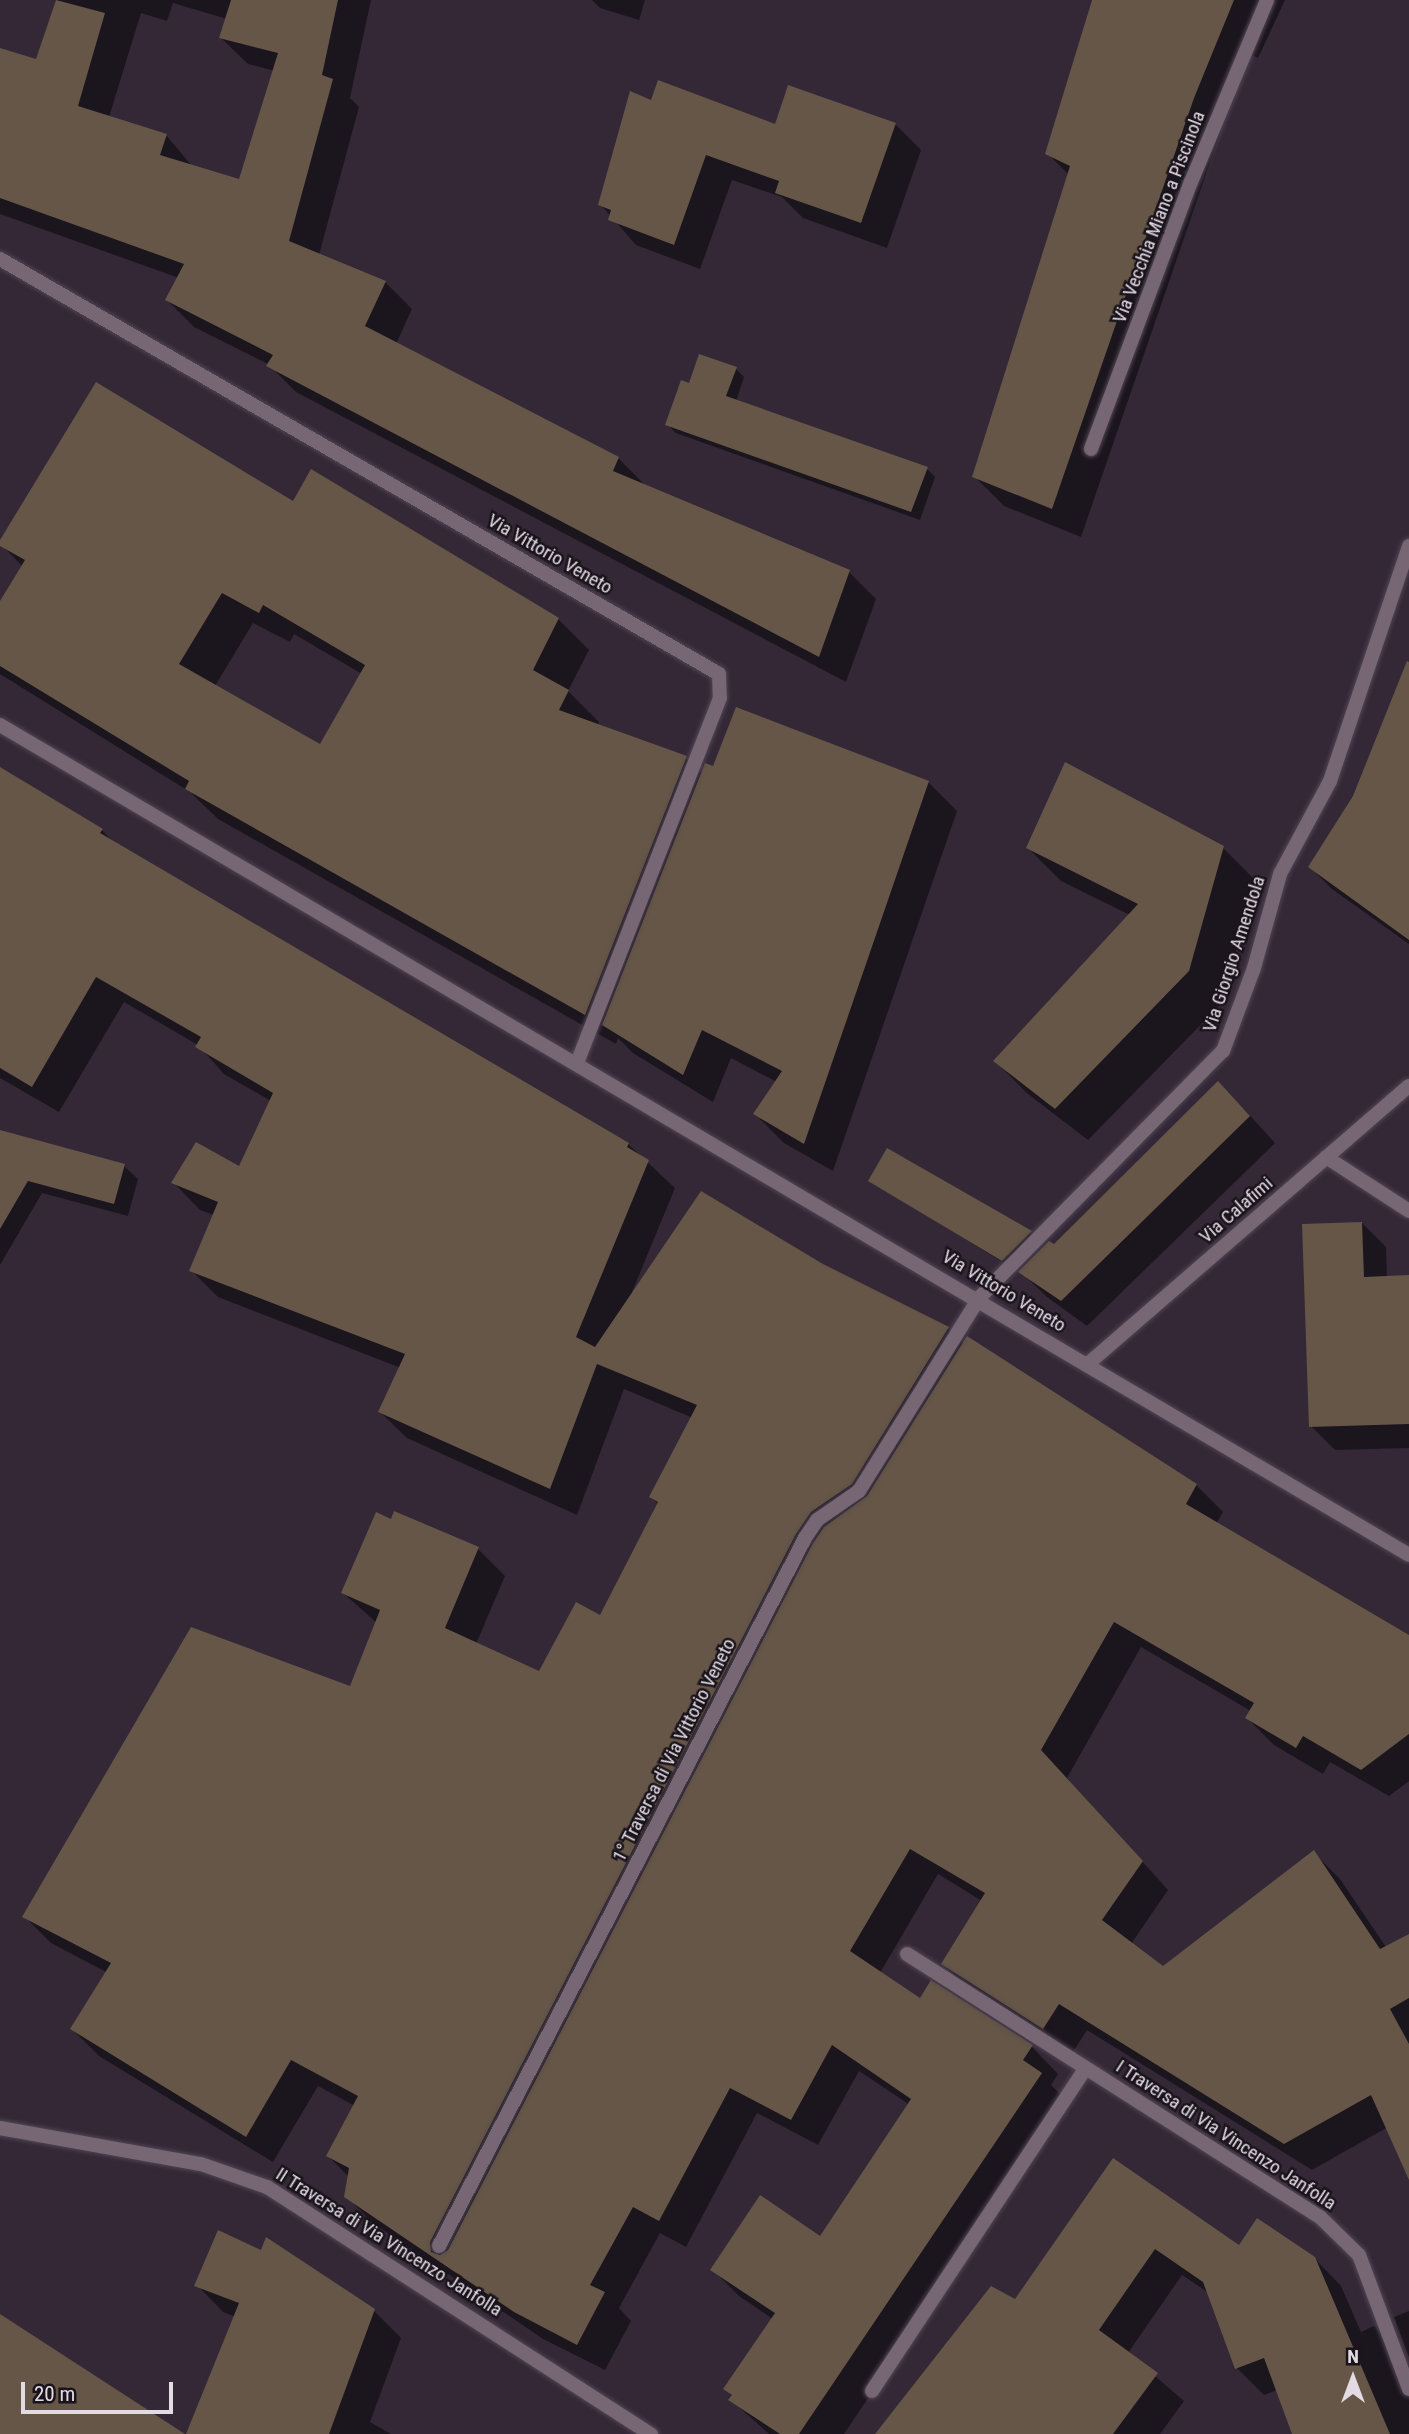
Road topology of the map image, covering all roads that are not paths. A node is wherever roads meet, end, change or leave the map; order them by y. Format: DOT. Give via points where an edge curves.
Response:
graph roads {
  1 [pos="1267,0"];
  2 [pos="0,259"];
  3 [pos="1091,449"];
  4 [pos="1409,547"];
  5 [pos="0,725"];
  6 [pos="577,1063"];
  7 [pos="1409,1086"];
  8 [pos="1326,1157"];
  9 [pos="1409,1210"];
  10 [pos="979,1298"];
  11 [pos="1089,1363"];
  12 [pos="1409,1555"];
  13 [pos="907,1954"];
  14 [pos="1086,2068"];
  15 [pos="0,2127"];
  16 [pos="439,2246"];
  17 [pos="1409,2389"];
  18 [pos="872,2391"];
  19 [pos="651,2434"];
  1 -- 3 [label="street, Via Vecchia Miano a Piscinola" via="1191,182"];
  2 -- 6 [label="street, Via Vittorio Veneto" via="719,674 723,681 720,698"];
  4 -- 10 [label="street, Via Giorgio Amendola" via="1330,781 1280,874 1254,968 1223,1051"];
  5 -- 6 [label="street, Via Vittorio Veneto"];
  6 -- 10 [label="street, Via Vittorio Veneto"];
  7 -- 8 [label="street, Via Calafimi"];
  8 -- 9 [label="street"];
  8 -- 11 [label="street, Via Calafimi"];
  10 -- 11 [label="street, Via Vittorio Veneto"];
  10 -- 16 [label="street, 1° Traversa di Via Vittorio Veneto" via="859,1491 817,1520 805,1538"];
  11 -- 12 [label="street, Via Vittorio Veneto"];
  13 -- 14 [label="street, I Traversa di Via Vincenzo Janfolla"];
  14 -- 17 [label="street, I Traversa di Via Vincenzo Janfolla" via="1320,2217 1342,2236 1371,2278"];
  14 -- 18 [label="street, I Traversa di Via Vincenzo Janfolla"];
  15 -- 19 [label="street, II Traversa di Via Vincenzo Janfolla" via="201,2164 267,2187"];
}
